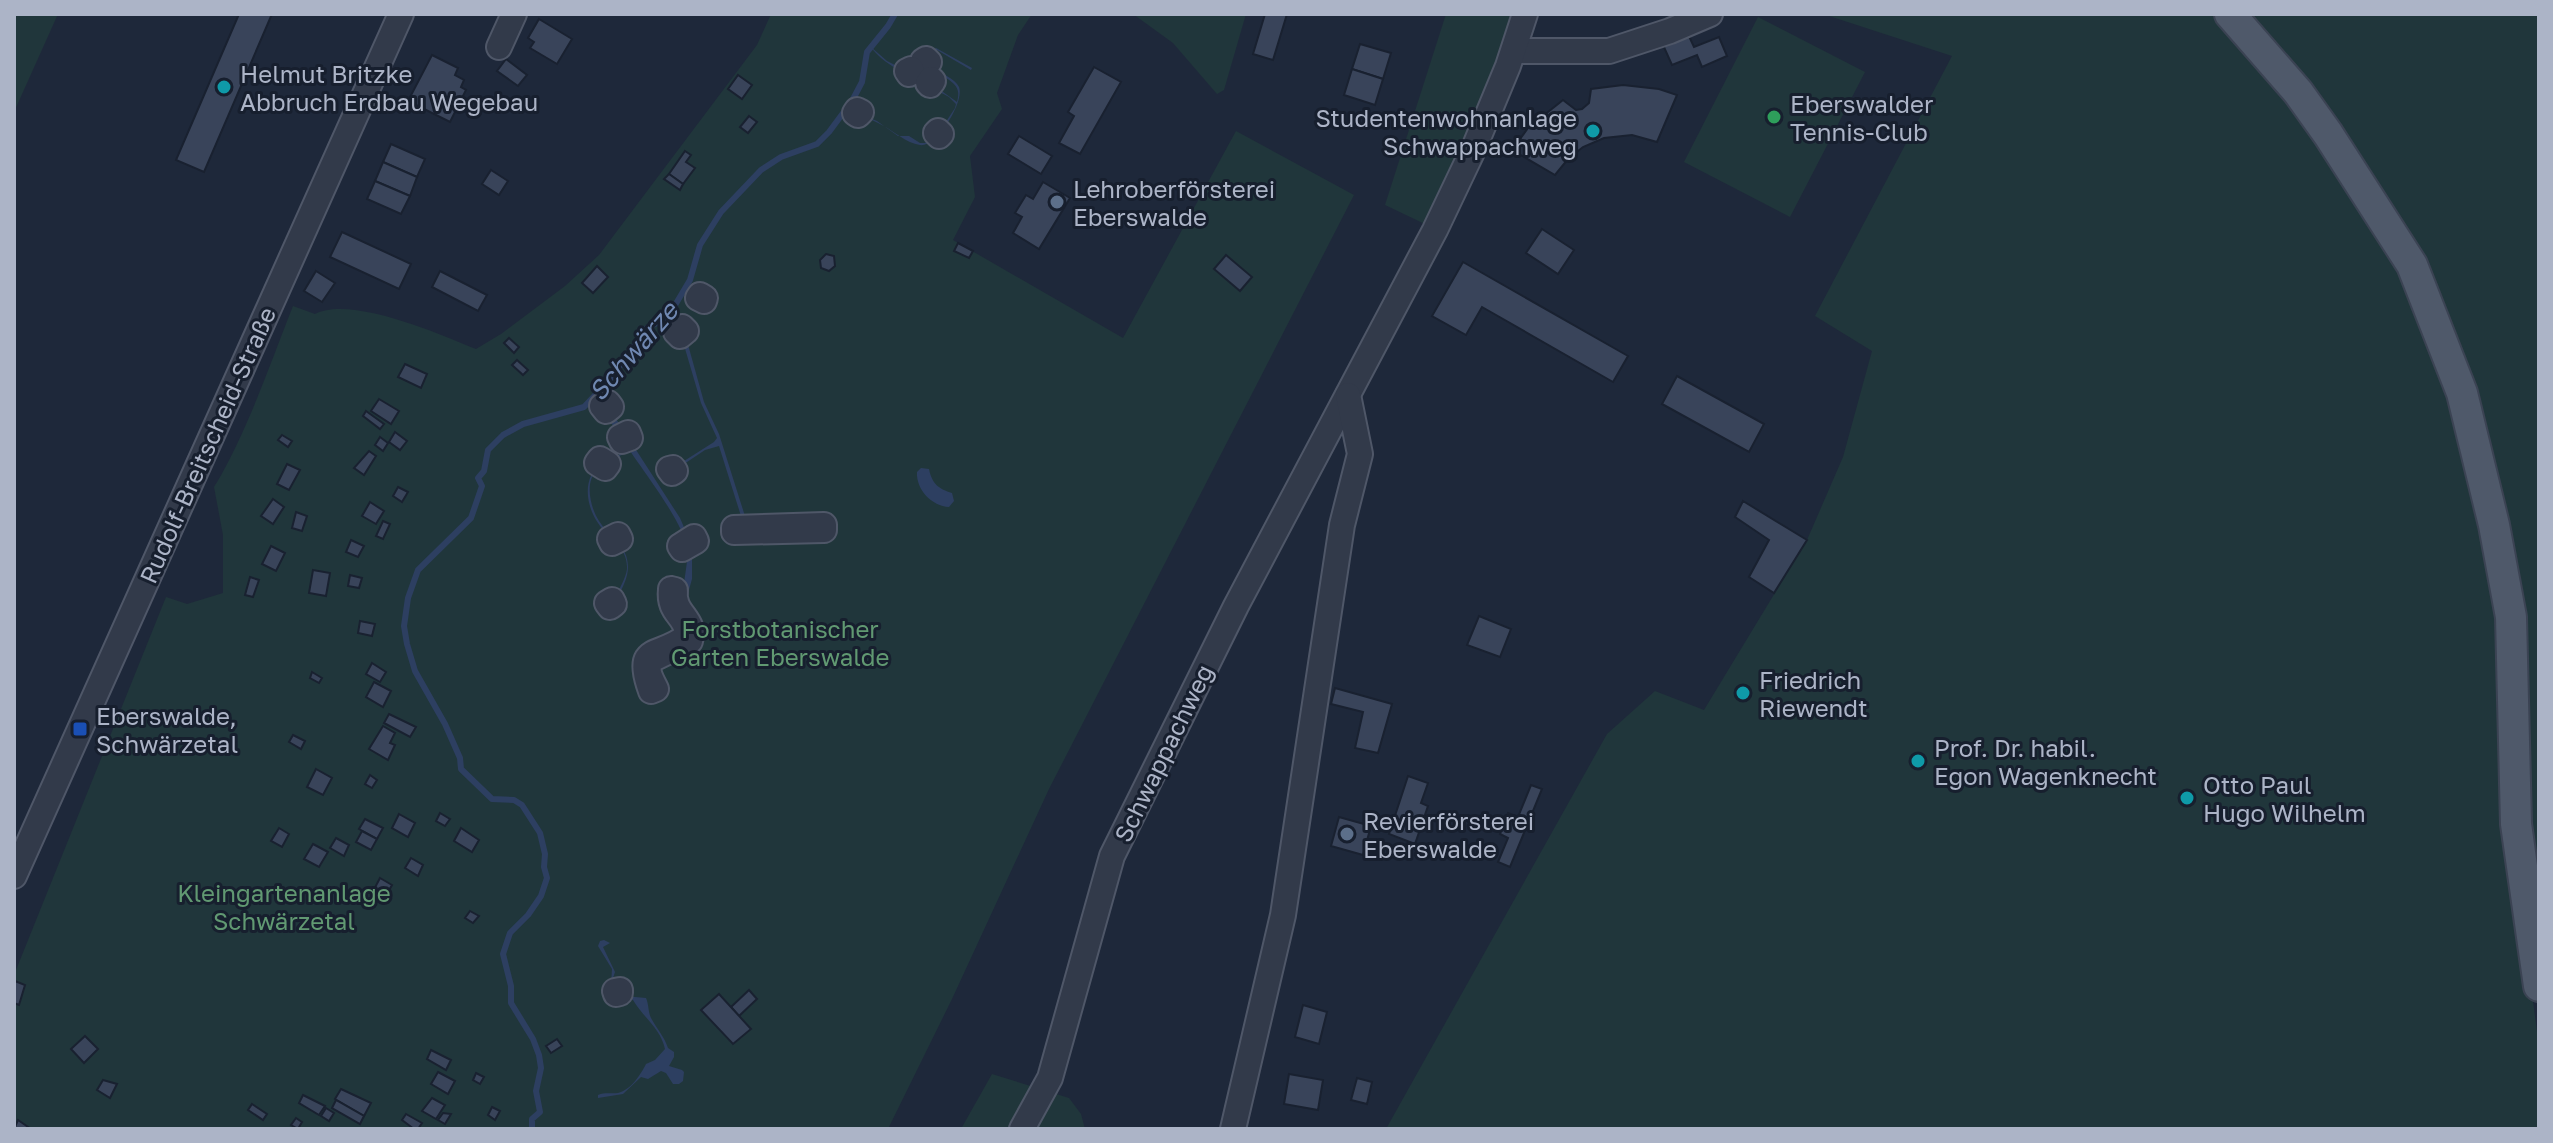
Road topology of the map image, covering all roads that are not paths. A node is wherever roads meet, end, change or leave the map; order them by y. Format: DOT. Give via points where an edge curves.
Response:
graph roads {
  1 [pos="401,14"];
  2 [pos="514,14"];
  3 [pos="1525,14"];
  4 [pos="1710,14"];
  5 [pos="2230,14"];
  6 [pos="499,47"];
  7 [pos="1514,51"];
  8 [pos="1348,395"];
  9 [pos="14,876"];
  10 [pos="2539,986"];
  11 [pos="1022,1129"];
  12 [pos="1233,1129"];
  1 -- 9 [label="street, Rudolf-Breitscheid-Straße"];
  2 -- 6 [label="street"];
  3 -- 7 [label="street, Schwappachweg"];
  4 -- 7 [label="street" via="1609,51"];
  5 -- 10 [label="main road" via="2298,92 2412,265 2462,393 2511,617 2516,824"];
  7 -- 8 [label="street, Schwappachweg" via="1442,216"];
  8 -- 11 [label="street, Schwappachweg" via="1112,856 1050,1078"];
  8 -- 12 [label="street" via="1360,454 1342,525 1283,915"];
}
